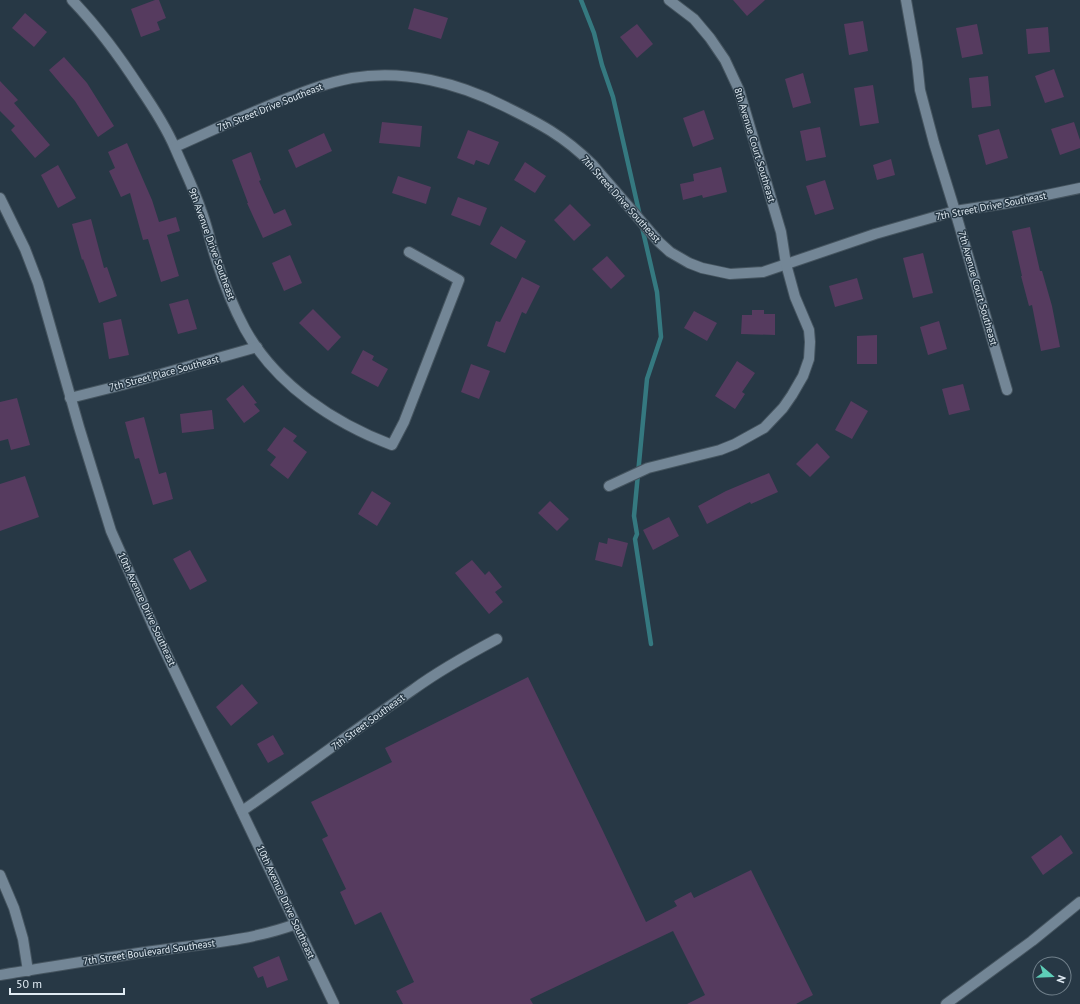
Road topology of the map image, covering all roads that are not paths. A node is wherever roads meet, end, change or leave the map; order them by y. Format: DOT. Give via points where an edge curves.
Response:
graph roads {
  1 [pos="73,0"];
  2 [pos="669,0"];
  3 [pos="906,0"];
  4 [pos="175,147"];
  5 [pos="1080,188"];
  6 [pos="0,198"];
  7 [pos="955,211"];
  8 [pos="409,252"];
  9 [pos="786,264"];
  10 [pos="257,347"];
  11 [pos="1007,390"];
  12 [pos="70,398"];
  13 [pos="610,486"];
  14 [pos="497,638"];
  15 [pos="242,811"];
  16 [pos="0,875"];
  17 [pos="1080,902"];
  18 [pos="296,924"];
  19 [pos="28,971"];
  20 [pos="0,975"];
  21 [pos="334,1004"];
  22 [pos="946,1004"];
  1 -- 4 [label="street, 9th Avenue Drive Southeast" via="127,68 155,110"];
  2 -- 9 [label="street, 8th Avenue Court Southeast" via="694,19 710,38 740,90 781,232"];
  3 -- 7 [label="street, 7th Avenue Court Southeast" via="920,90"];
  4 -- 9 [label="street, 7th Street Drive Southeast" via="272,104 329,83 377,75 426,79 492,100 560,136 592,164 659,242 689,263 714,272 741,274 763,272"];
  4 -- 10 [label="street, 9th Avenue Drive Southeast" via="202,210 227,290 245,329"];
  5 -- 7 [label="street, 7th Street Drive Southeast"];
  6 -- 12 [label="street, 10th Avenue Drive Southeast" via="26,249 38,283"];
  7 -- 9 [label="street, 7th Street Drive Southeast"];
  7 -- 11 [label="street, 7th Avenue Court Southeast"];
  8 -- 10 [label="street, 9th Avenue Drive Southeast" via="459,280 404,422 392,445 354,428 319,407 283,377"];
  9 -- 13 [label="street, 8th Avenue Court Southeast" via="795,297 809,330 810,342 809,359 803,376 783,408 764,428 736,444 705,455 648,468"];
  10 -- 12 [label="street, 7th Street Place Southeast"];
  12 -- 15 [label="street, 10th Avenue Drive Southeast" via="111,531 154,628"];
  14 -- 15 [label="street, 7th Street Southeast" via="414,688"];
  15 -- 18 [label="street, 10th Avenue Drive Southeast"];
  16 -- 19 [label="street" via="14,908 23,939"];
  17 -- 22 [label="street"];
  18 -- 19 [label="street, 7th Street Boulevard Southeast" via="252,937"];
  18 -- 21 [label="street, 10th Avenue Drive Southeast"];
  19 -- 20 [label="street, 7th Street Boulevard Southeast"];
}
